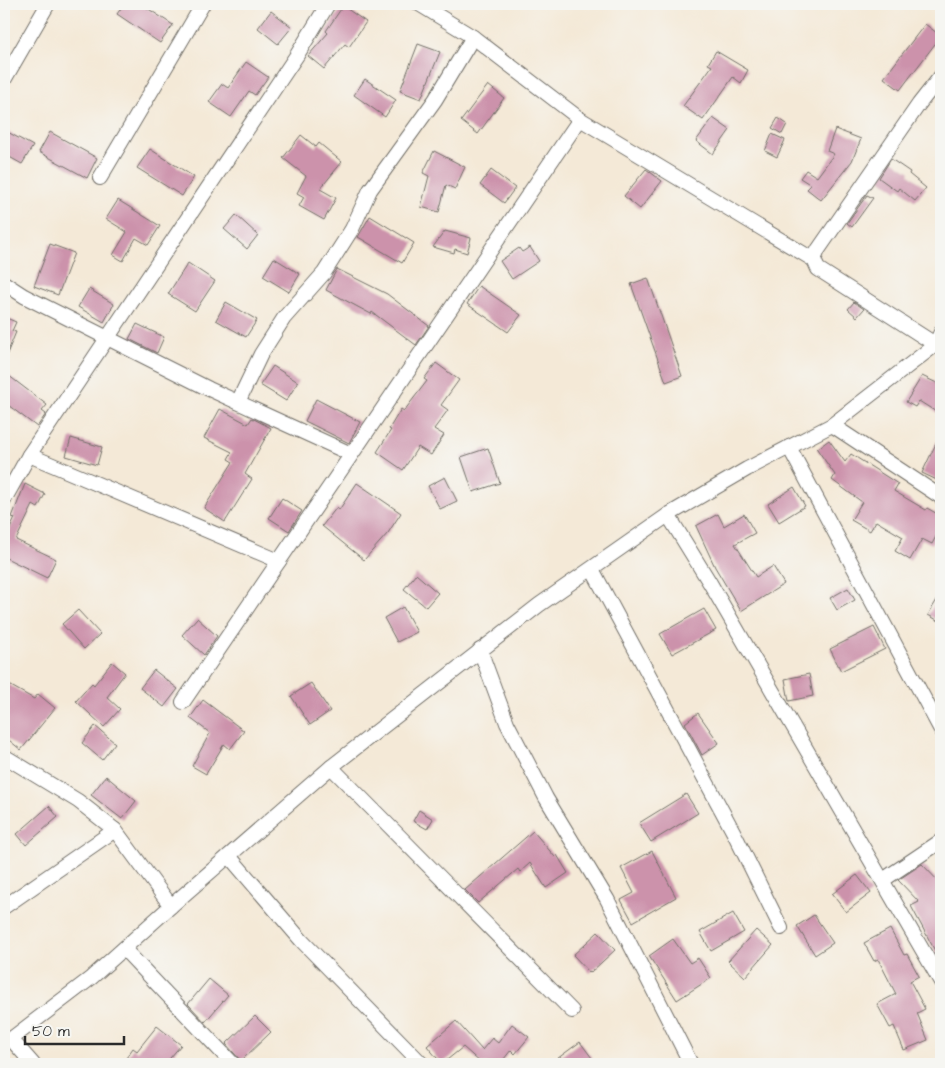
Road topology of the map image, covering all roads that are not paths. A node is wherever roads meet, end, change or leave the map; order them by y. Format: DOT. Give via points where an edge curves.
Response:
graph roads {
  1 [pos="48,4"];
  2 [pos="202,4"];
  3 [pos="328,4"];
  4 [pos="419,4"];
  5 [pos="473,37"];
  6 [pos="941,76"];
  7 [pos="4,80"];
  8 [pos="580,120"];
  9 [pos="100,178"];
  10 [pos="814,260"];
  11 [pos="4,283"];
  12 [pos="941,332"];
  13 [pos="108,338"];
  14 [pos="938,347"];
  15 [pos="238,402"];
  16 [pos="832,425"];
  17 [pos="789,447"];
  18 [pos="351,454"];
  19 [pos="30,455"];
  20 [pos="941,497"];
  21 [pos="4,500"];
  22 [pos="668,515"];
  23 [pos="279,561"];
  24 [pos="592,569"];
  25 [pos="480,650"];
  26 [pos="183,702"];
  27 [pos="941,730"];
  28 [pos="4,756"];
  29 [pos="331,767"];
  30 [pos="115,830"];
  31 [pos="941,842"];
  32 [pos="229,856"];
  33 [pos="883,880"];
  34 [pos="171,906"];
  35 [pos="4,907"];
  36 [pos="780,928"];
  37 [pos="124,949"];
  38 [pos="941,982"];
  39 [pos="572,1012"];
  40 [pos="7,1041"];
  41 [pos="33,1064"];
  42 [pos="233,1064"];
  43 [pos="422,1064"];
  44 [pos="691,1064"];
  1 -- 7 [label="street"];
  2 -- 9 [label="street"];
  3 -- 13 [label="street"];
  4 -- 5 [label="street"];
  5 -- 8 [label="street"];
  5 -- 15 [label="street" via="436,100 370,190 352,229 324,273 284,318 261,354"];
  6 -- 10 [label="street" via="890,144"];
  8 -- 10 [label="street"];
  8 -- 18 [label="street"];
  10 -- 14 [label="street" via="818,269"];
  11 -- 13 [label="street"];
  12 -- 14 [label="street"];
  13 -- 15 [label="street"];
  13 -- 19 [label="street"];
  14 -- 16 [label="street"];
  15 -- 18 [label="street"];
  16 -- 17 [label="street"];
  16 -- 20 [label="street"];
  17 -- 22 [label="street"];
  17 -- 27 [label="street"];
  18 -- 23 [label="street"];
  19 -- 21 [label="street"];
  19 -- 23 [label="street"];
  22 -- 24 [label="street"];
  22 -- 33 [label="street"];
  23 -- 26 [label="street"];
  24 -- 25 [label="street"];
  24 -- 36 [label="street" via="735,836"];
  25 -- 29 [label="street"];
  25 -- 44 [label="street" via="507,722 546,798 607,900"];
  28 -- 30 [label="street" via="78,801"];
  29 -- 32 [label="street"];
  29 -- 39 [label="street"];
  30 -- 34 [label="street"];
  30 -- 35 [label="street"];
  31 -- 33 [label="street"];
  32 -- 34 [label="street"];
  32 -- 43 [label="street" via="302,941"];
  33 -- 38 [label="street"];
  34 -- 37 [label="street"];
  37 -- 40 [label="street"];
  37 -- 42 [label="street"];
  40 -- 41 [label="street"];
}
